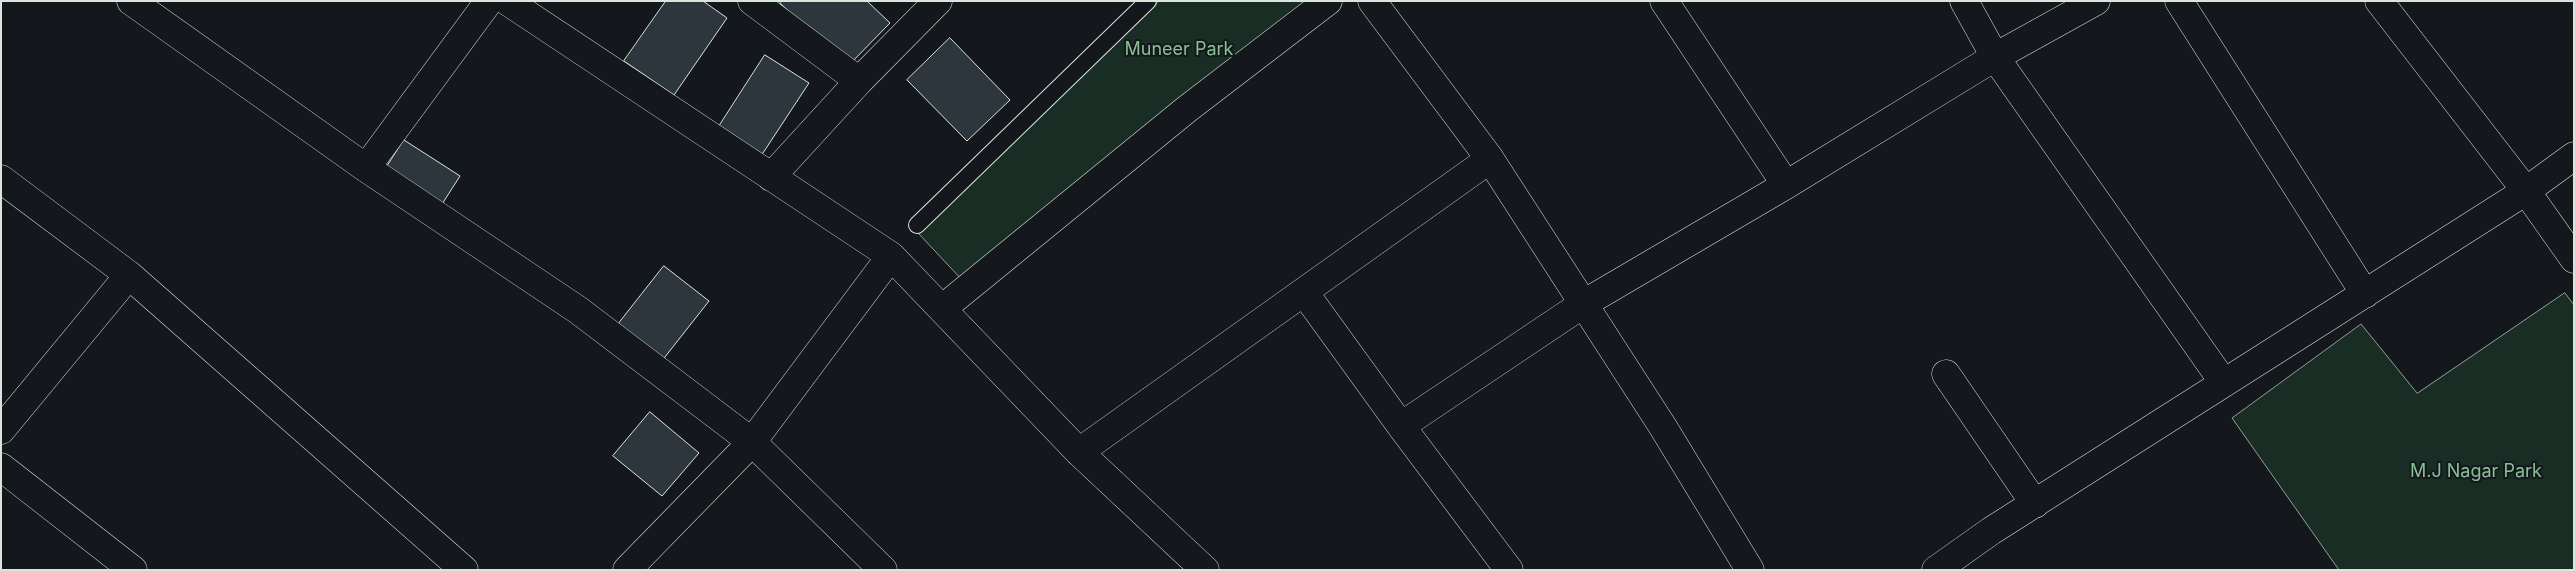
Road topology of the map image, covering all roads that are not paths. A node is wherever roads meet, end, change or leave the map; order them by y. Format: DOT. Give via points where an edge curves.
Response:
graph roads {
  1 [pos="131,1"];
  2 [pos="490,1"];
  3 [pos="507,1"];
  4 [pos="752,1"];
  5 [pos="938,1"];
  6 [pos="1148,1"];
  7 [pos="1328,1"];
  8 [pos="1372,1"];
  9 [pos="1664,1"];
  10 [pos="1964,1"];
  11 [pos="2096,1"];
  12 [pos="2179,1"];
  13 [pos="2379,1"];
  14 [pos="1995,57"];
  15 [pos="859,81"];
  16 [pos="2574,156"];
  17 [pos="1490,159"];
  18 [pos="366,168"];
  19 [pos="771,177"];
  20 [pos="1,179"];
  21 [pos="1786,185"];
  22 [pos="2526,191"];
  23 [pos="917,225"];
  24 [pos="892,256"];
  25 [pos="2574,259"];
  26 [pos="130,275"];
  27 [pos="1304,292"];
  28 [pos="2365,294"];
  29 [pos="1583,304"];
  30 [pos="943,308"];
  31 [pos="1946,374"];
  32 [pos="2224,383"];
  33 [pos="1401,426"];
  34 [pos="1,430"];
  35 [pos="752,442"];
  36 [pos="1079,452"];
  37 [pos="1,467"];
  38 [pos="2035,504"];
  39 [pos="133,570"];
  40 [pos="464,570"];
  41 [pos="627,570"];
  42 [pos="882,570"];
  43 [pos="1205,570"];
  44 [pos="1509,570"];
  45 [pos="1750,570"];
  46 [pos="1936,570"];
  1 -- 18 [label="street"];
  2 -- 18 [label="street"];
  3 -- 19 [label="street"];
  4 -- 15 [label="street"];
  5 -- 15 [label="street"];
  6 -- 23 [label="lane"];
  7 -- 30 [label="street" via="1187,109"];
  8 -- 17 [label="street"];
  9 -- 21 [label="street"];
  10 -- 14 [label="street"];
  11 -- 14 [label="street"];
  12 -- 28 [label="street"];
  13 -- 22 [label="street"];
  14 -- 21 [label="street"];
  14 -- 32 [label="street"];
  15 -- 19 [label="street"];
  16 -- 22 [label="street"];
  17 -- 27 [label="street"];
  17 -- 29 [label="street"];
  18 -- 35 [label="street" via="578,310"];
  19 -- 24 [label="street"];
  20 -- 26 [label="street"];
  21 -- 29 [label="street"];
  22 -- 25 [label="street"];
  22 -- 28 [label="street"];
  24 -- 30 [label="street"];
  24 -- 35 [label="street"];
  26 -- 34 [label="street"];
  26 -- 40 [label="street"];
  27 -- 33 [label="street"];
  27 -- 36 [label="street"];
  28 -- 32 [label="street"];
  29 -- 33 [label="street"];
  29 -- 45 [label="street"];
  30 -- 36 [label="street"];
  31 -- 38 [label="street"];
  32 -- 38 [label="street"];
  33 -- 44 [label="street"];
  35 -- 41 [label="street"];
  35 -- 42 [label="street"];
  36 -- 43 [label="street"];
  37 -- 39 [label="street"];
  38 -- 46 [label="street"];
}
